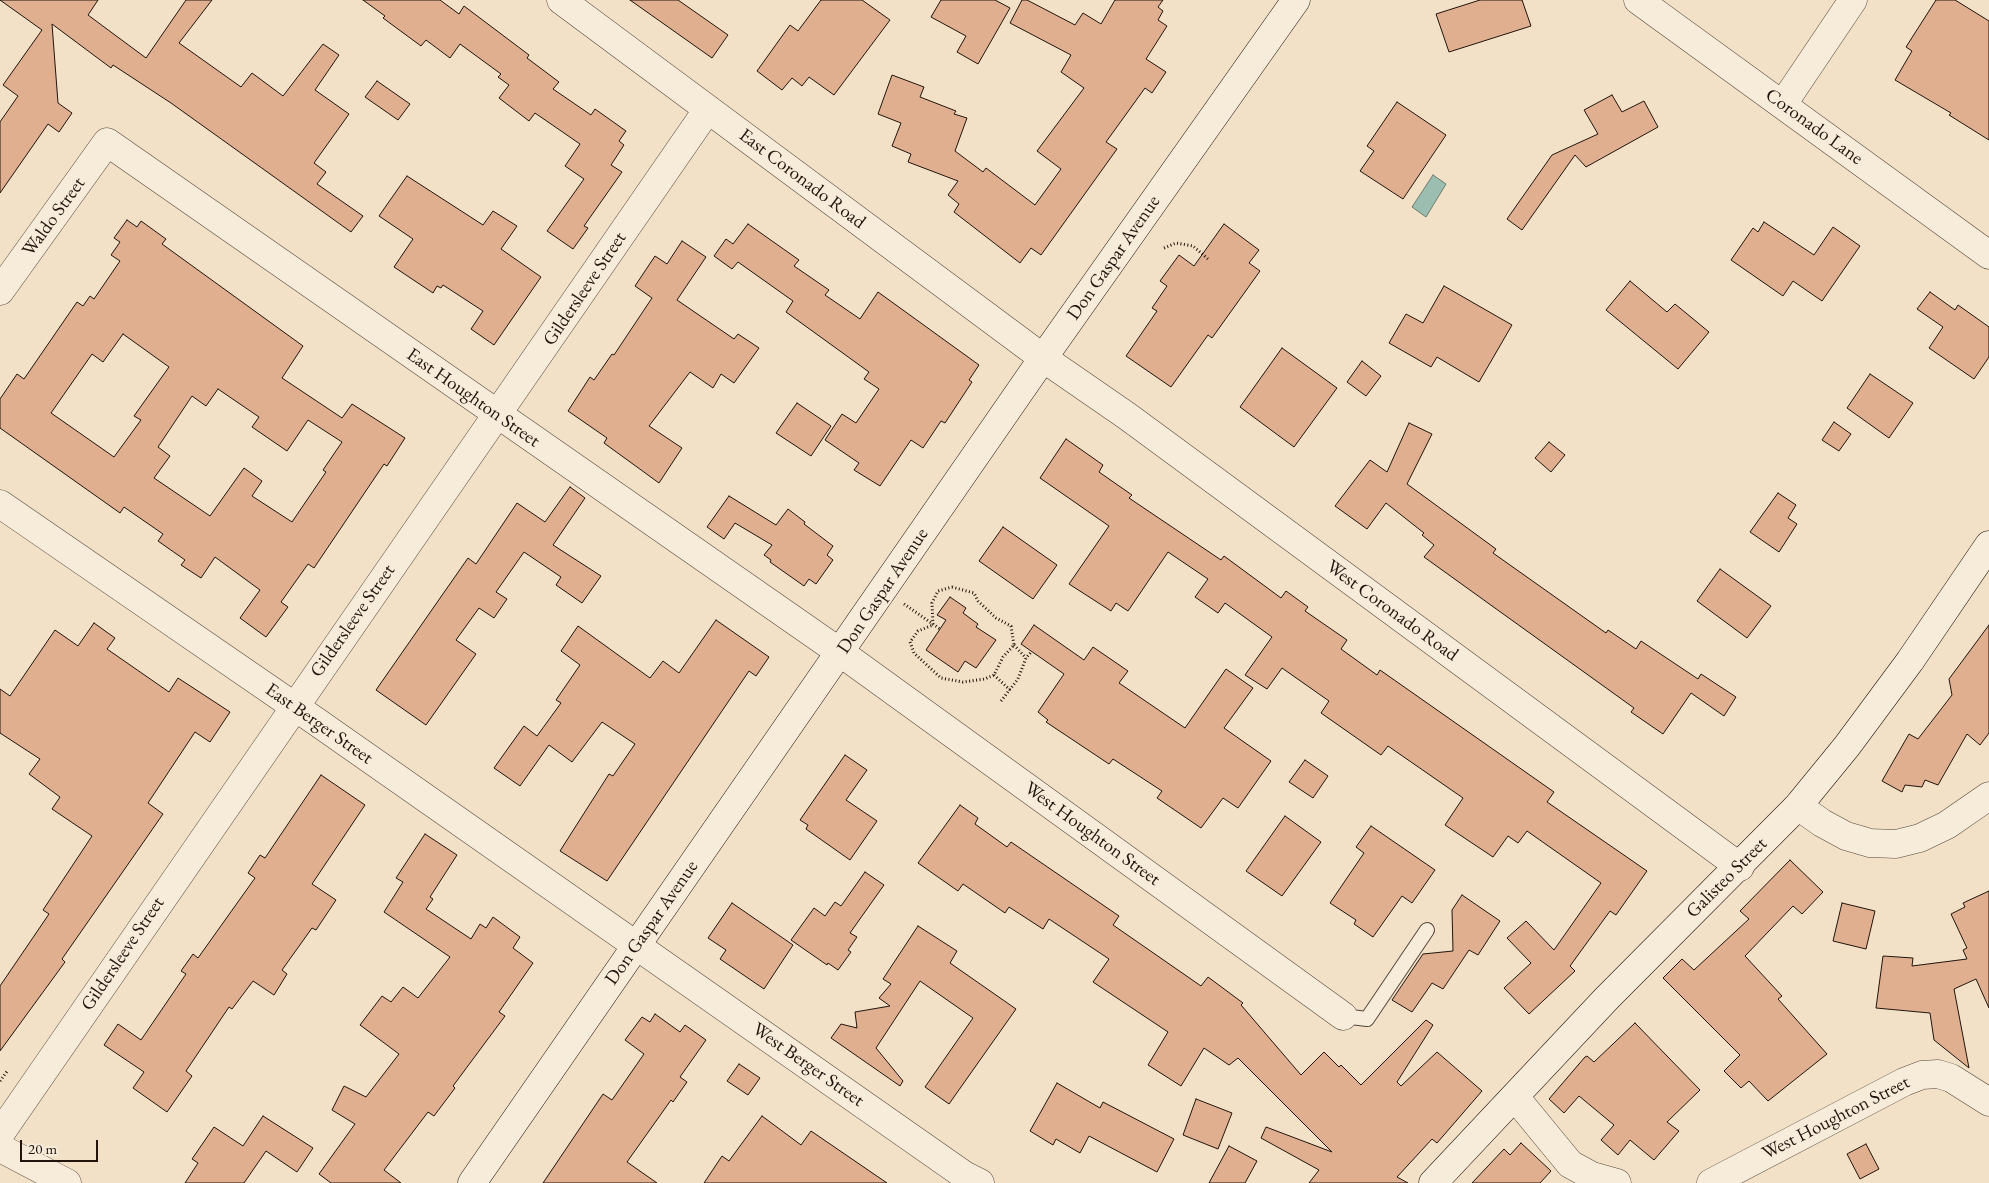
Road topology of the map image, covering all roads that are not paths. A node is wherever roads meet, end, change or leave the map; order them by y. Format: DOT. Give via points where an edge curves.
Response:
graph roads {
  1 [pos="561,0"];
  2 [pos="1296,0"];
  3 [pos="1638,0"];
  4 [pos="1853,0"];
  5 [pos="1783,104"];
  6 [pos="708,109"];
  7 [pos="107,142"];
  8 [pos="1989,255"];
  9 [pos="0,291"];
  10 [pos="1043,358"];
  11 [pos="497,416"];
  12 [pos="0,504"];
  13 [pos="1985,560"];
  14 [pos="841,653"];
  15 [pos="294,706"];
  16 [pos="1989,796"];
  17 [pos="1798,806"];
  18 [pos="1740,867"];
  19 [pos="1427,930"];
  20 [pos="636,946"];
  21 [pos="1344,1016"];
  22 [pos="1515,1097"];
  23 [pos="1989,1102"];
  24 [pos="0,1134"];
  25 [pos="0,1148"];
  26 [pos="67,1183"];
  27 [pos="472,1183"];
  28 [pos="980,1183"];
  29 [pos="1433,1183"];
  30 [pos="1617,1183"];
  31 [pos="1711,1183"];
  1 -- 6 [label="street, East Coronado Road"];
  2 -- 10 [label="street, Don Gaspar Avenue"];
  3 -- 5 [label="street, Coronado Lane"];
  4 -- 5 [label="street"];
  5 -- 8 [label="street, Coronado Lane"];
  6 -- 10 [label="street, East Coronado Road"];
  6 -- 11 [label="street, Gildersleeve Street"];
  7 -- 9 [label="street, Waldo Street"];
  7 -- 11 [label="street, East Houghton Street"];
  10 -- 14 [label="street, Don Gaspar Avenue"];
  10 -- 18 [label="street, West Coronado Road" via="1127,416"];
  11 -- 14 [label="street, East Houghton Street"];
  11 -- 15 [label="street, Gildersleeve Street"];
  12 -- 15 [label="street, East Berger Street"];
  13 -- 17 [label="street, Galisteo Street"];
  14 -- 20 [label="street, Don Gaspar Avenue"];
  14 -- 21 [label="street, West Houghton Street"];
  15 -- 20 [label="street, East Berger Street"];
  15 -- 24 [label="street, Gildersleeve Street"];
  16 -- 17 [label="street" via="1947,825 1920,838 1896,844 1870,843 1846,836 1822,824"];
  17 -- 18 [label="street, Galisteo Street"];
  18 -- 22 [label="street, Galisteo Street" via="1607,998"];
  19 -- 21 [label="lane" via="1367,1019"];
  20 -- 27 [label="street, Don Gaspar Avenue"];
  20 -- 28 [label="street, West Berger Street"];
  22 -- 29 [label="street, Galisteo Street"];
  22 -- 30 [label="street" via="1570,1164 1592,1176"];
  23 -- 31 [label="street, West Houghton Street" via="1951,1078 1922,1074"];
  25 -- 26 [label="street"];
}
